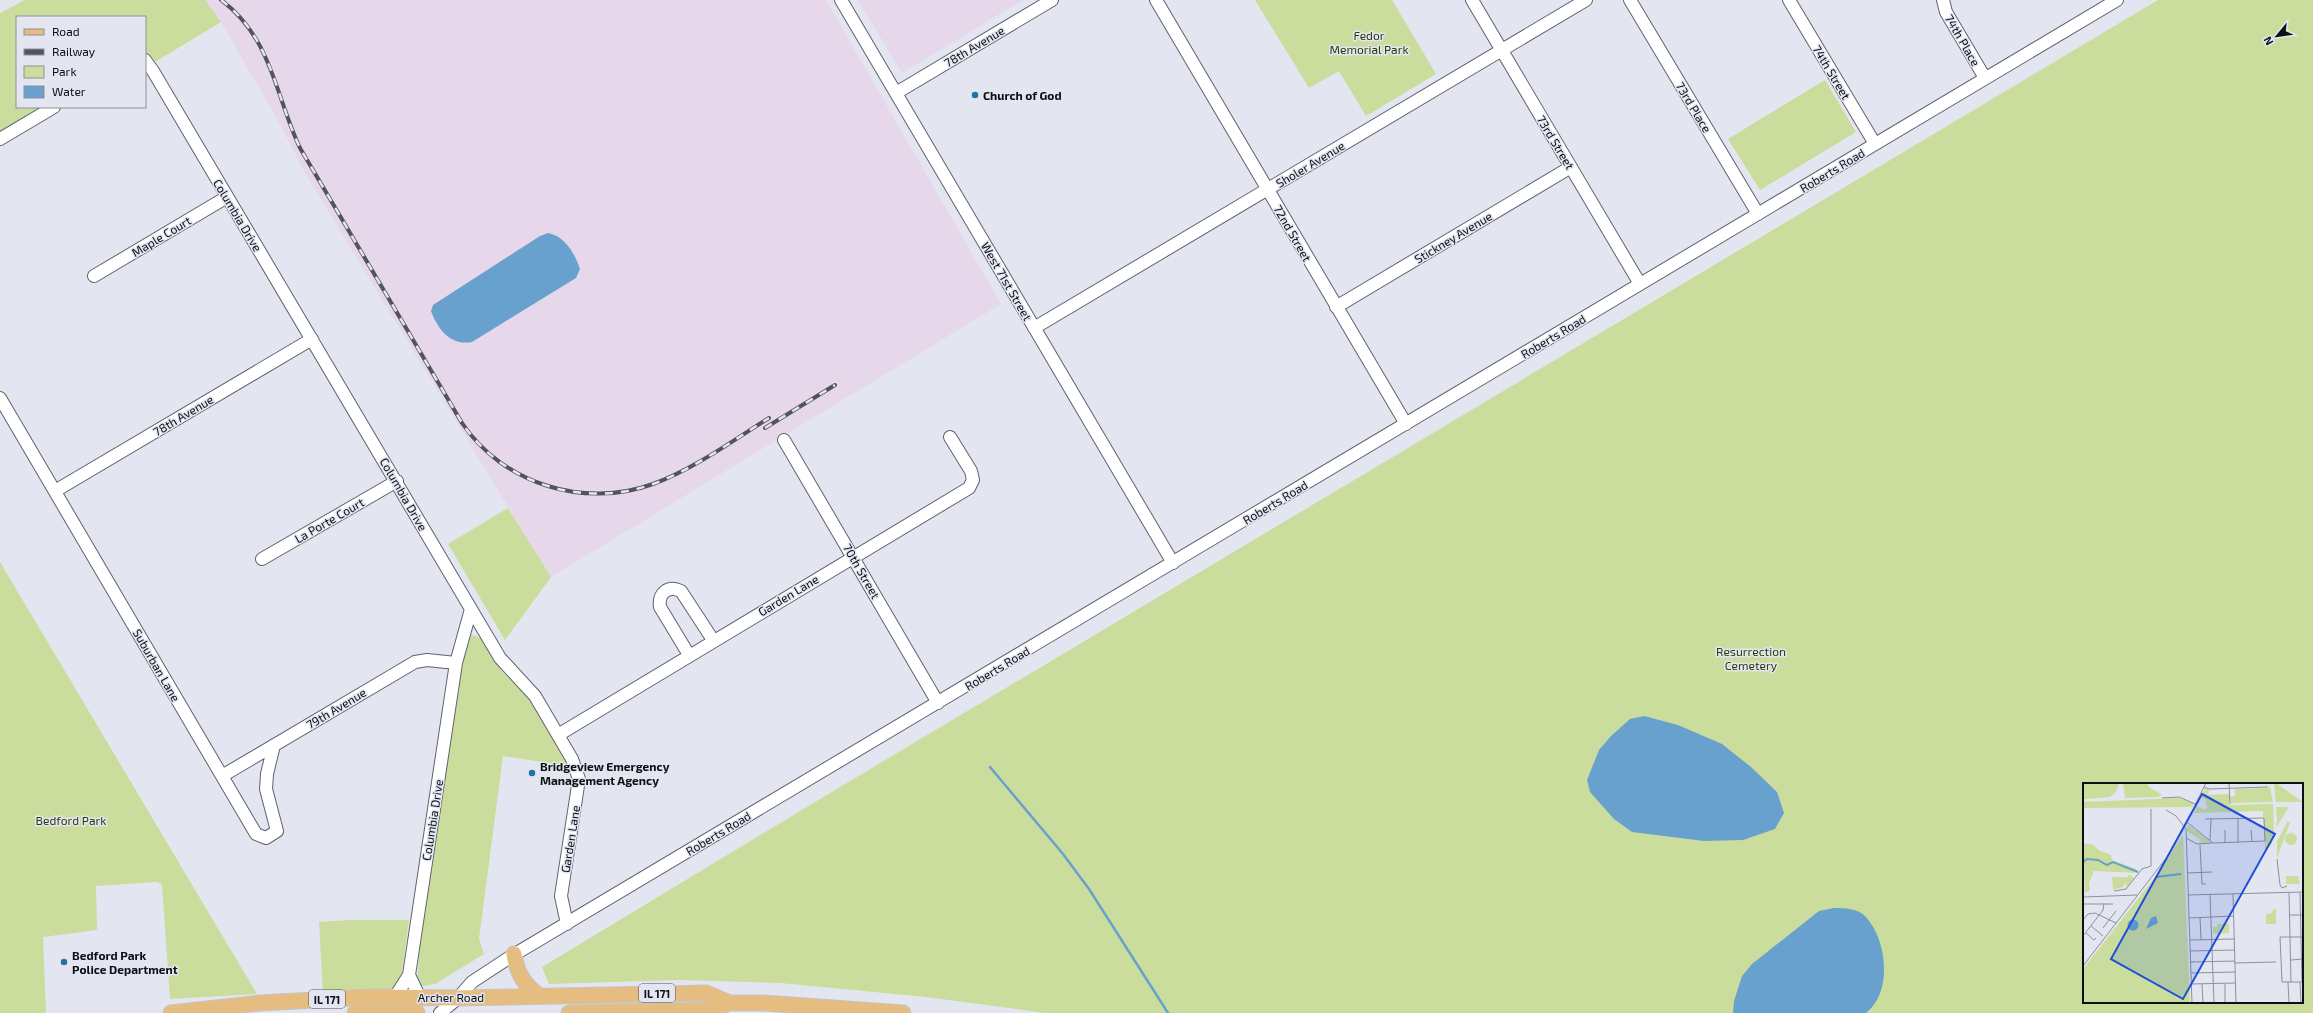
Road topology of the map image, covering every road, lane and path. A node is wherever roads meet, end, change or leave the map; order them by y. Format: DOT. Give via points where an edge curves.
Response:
graph roads {
  1 [pos="842,0"];
  2 [pos="1052,0"];
  3 [pos="1156,0"];
  4 [pos="1472,0"];
  5 [pos="1586,0"];
  6 [pos="1630,0"];
  7 [pos="1789,0"];
  8 [pos="1943,0"];
  9 [pos="2110,2"];
  10 [pos="1502,50"];
  11 [pos="146,61"];
  12 [pos="1986,78"];
  13 [pos="896,93"];
  14 [pos="52,108"];
  15 [pos="0,139"];
  16 [pos="1875,144"];
  17 [pos="1571,167"];
  18 [pos="1268,190"];
  19 [pos="228,196"];
  20 [pos="1758,214"];
  21 [pos="94,276"];
  22 [pos="1640,284"];
  23 [pos="1336,306"];
  24 [pos="1034,328"];
  25 [pos="312,339"];
  26 [pos="0,398"];
  27 [pos="1406,424"];
  28 [pos="950,437"];
  29 [pos="784,440"];
  30 [pos="397,481"];
  31 [pos="55,491"];
  32 [pos="853,556"];
  33 [pos="262,559"];
  34 [pos="1173,563"];
  35 [pos="471,609"];
  36 [pos="713,640"];
  37 [pos="689,655"];
  38 [pos="456,663"];
  39 [pos="938,703"];
  40 [pos="558,734"];
  41 [pos="274,745"];
  42 [pos="222,776"];
  43 [pos="566,924"];
  44 [pos="514,954"];
  45 [pos="409,975"];
  46 [pos="395,996"];
  47 [pos="539,996"];
  48 [pos="420,998"];
  49 [pos="458,998"];
  50 [pos="730,1003"];
  51 [pos="172,1013"];
  52 [pos="355,1013"];
  53 [pos="417,1013"];
  54 [pos="440,1013"];
  55 [pos="569,1013"];
  56 [pos="903,1013"];
  1 -- 13 [label="street, West 71st Street"];
  2 -- 13 [label="street, 78th Avenue"];
  3 -- 18 [label="street, 72nd Street"];
  4 -- 10 [label="street, 73rd Street"];
  5 -- 10 [label="street, Sholer Avenue"];
  6 -- 20 [label="street, 73rd Place"];
  7 -- 16 [label="street, 74th Street"];
  8 -- 12 [label="street, 74th Place" via="1946,12"];
  9 -- 12 [label="street, Roberts Road"];
  10 -- 17 [label="street, 73rd Street"];
  10 -- 18 [label="street, Sholer Avenue"];
  11 -- 19 [label="street, Columbia Drive"];
  12 -- 16 [label="street, Roberts Road"];
  13 -- 24 [label="street, West 71st Street"];
  14 -- 15 [label="street"];
  16 -- 20 [label="street, Roberts Road"];
  17 -- 22 [label="street, 73rd Street"];
  17 -- 23 [label="street, Stickney Avenue"];
  18 -- 23 [label="street, 72nd Street"];
  18 -- 24 [label="street, Sholer Avenue"];
  19 -- 21 [label="street, Maple Court"];
  19 -- 25 [label="street, Columbia Drive"];
  20 -- 22 [label="street, Roberts Road"];
  22 -- 27 [label="street, Roberts Road"];
  23 -- 27 [label="street, 72nd Street"];
  24 -- 34 [label="street, West 71st Street"];
  25 -- 30 [label="street, Columbia Drive"];
  25 -- 31 [label="street, 78th Avenue"];
  26 -- 31 [label="street, Suburban Lane"];
  27 -- 34 [label="street, Roberts Road"];
  28 -- 32 [label="street, Garden Lane" via="971,472 973,480 969,488"];
  29 -- 32 [label="street, 70th Street"];
  30 -- 33 [label="street, La Porte Court"];
  30 -- 35 [label="street, Columbia Drive"];
  31 -- 42 [label="street, Suburban Lane"];
  32 -- 36 [label="street, Garden Lane"];
  32 -- 39 [label="street, 70th Street"];
  34 -- 39 [label="street, Roberts Road"];
  35 -- 38 [label="street, Columbia Drive"];
  35 -- 40 [label="street, Garden Lane" via="500,658 528,687"];
  36 -- 37 [label="street, Garden Lane"];
  36 -- 37 [label="street" via="681,590 668,589 659,600 660,607"];
  37 -- 40 [label="street, Garden Lane"];
  38 -- 41 [label="street, 79th Avenue" via="427,660 415,662"];
  38 -- 45 [label="street, Columbia Drive"];
  39 -- 43 [label="street, Roberts Road"];
  40 -- 43 [label="street, Garden Lane" via="572,759 579,779 561,896"];
  41 -- 42 [label="street, 79th Avenue"];
  41 -- 42 [label="street, Suburban Lane" via="266,789 278,827 274,835 266,838 256,834"];
  43 -- 44 [label="street, Roberts Road"];
  44 -- 47 [label="main road" via="520,976"];
  44 -- 49 [label="street, Roberts Road" via="472,982"];
  45 -- 46 [label="street, Columbia Drive"];
  45 -- 48 [label="street"];
  46 -- 48 [label="main road, Archer Road / IL 171"];
  46 -- 51 [label="main road, Archer Road / IL 171" via="274,1002"];
  47 -- 49 [label="main road, Archer Road / IL 171"];
  47 -- 50 [label="main road, Archer Road / IL 171" via="706,993"];
  48 -- 49 [label="main road, Archer Road / IL 171"];
  49 -- 54 [label="street, Roberts Road"];
  50 -- 55 [label="main road, Archer Road / IL 171" via="710,1010"];
  50 -- 56 [label="main road, Archer Road / IL 171"];
  52 -- 53 [label="main road, Archer Road / IL 171"];
}
